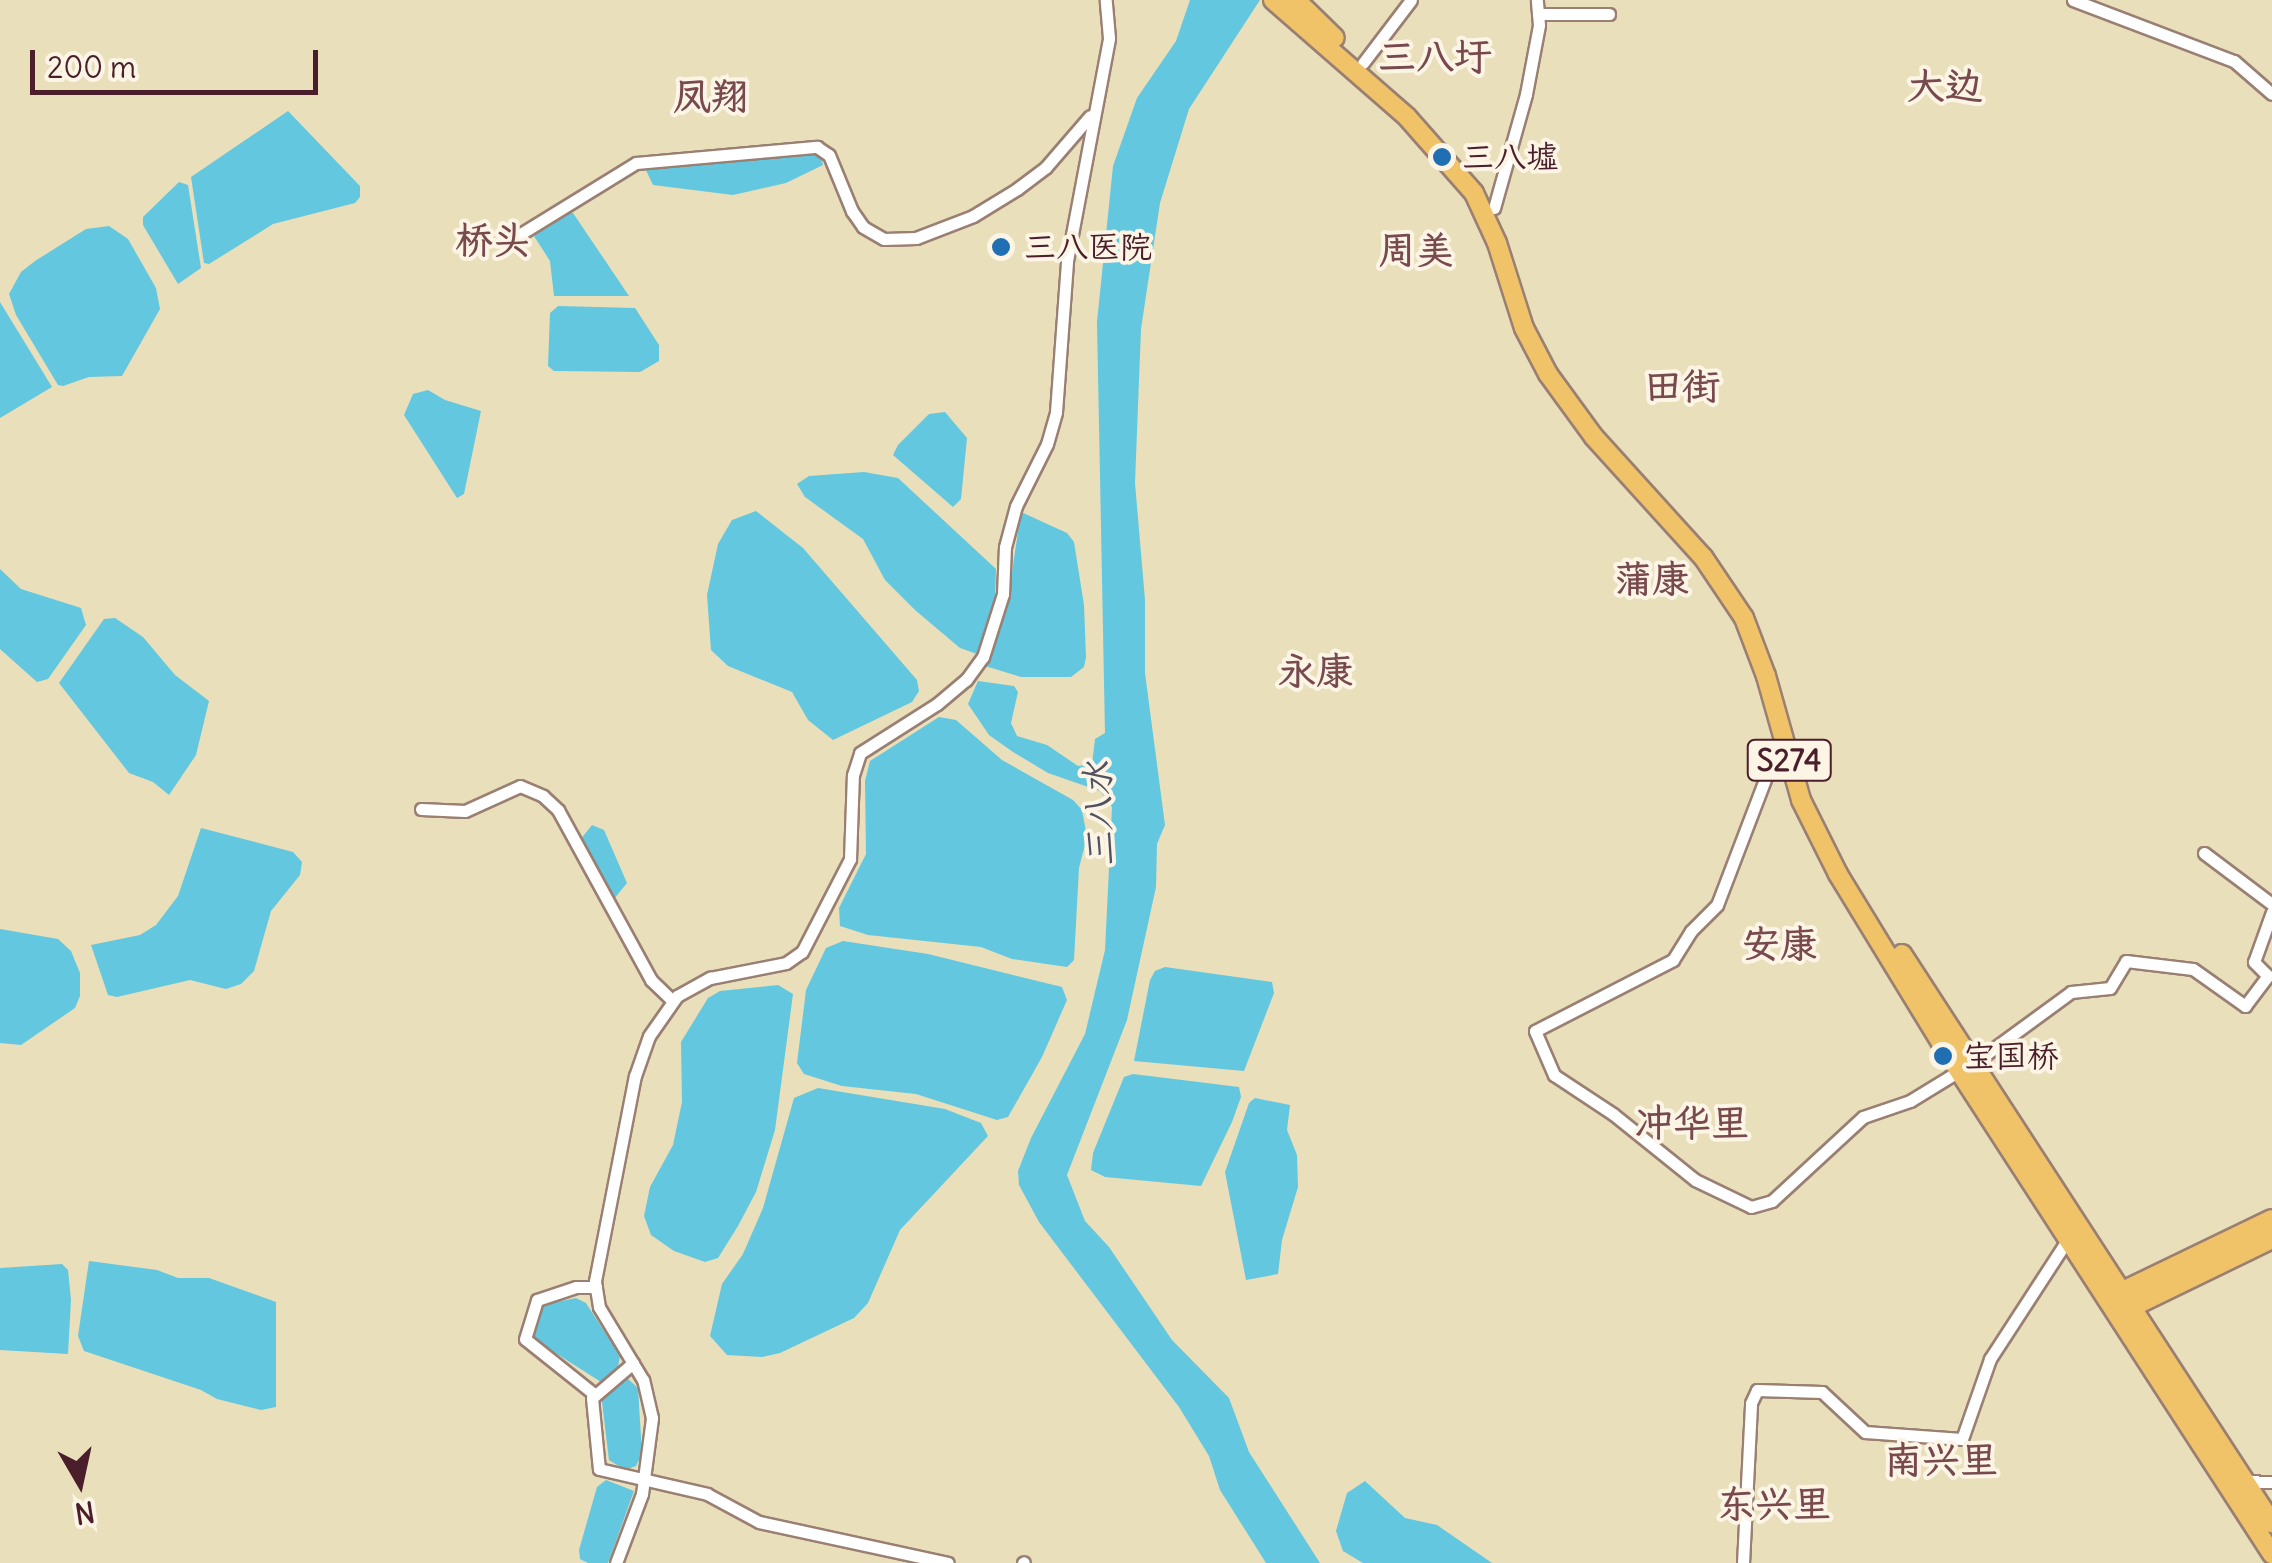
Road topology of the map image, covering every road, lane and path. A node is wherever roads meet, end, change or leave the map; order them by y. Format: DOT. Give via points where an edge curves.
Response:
graph roads {
  1 [pos="1106,0"];
  2 [pos="1412,0"];
  3 [pos="1537,0"];
  4 [pos="2073,0"];
  5 [pos="1283,1"];
  6 [pos="1538,14"];
  7 [pos="1609,14"];
  8 [pos="1362,63"];
  9 [pos="2272,94"];
  10 [pos="1092,113"];
  11 [pos="1494,208"];
  12 [pos="514,238"];
  13 [pos="1788,758"];
  14 [pos="421,810"];
  15 [pos="2204,853"];
  16 [pos="2272,908"];
  17 [pos="672,1000"];
  18 [pos="1966,1067"];
  19 [pos="2272,1220"];
  20 [pos="2272,1238"];
  21 [pos="2068,1240"];
  22 [pos="596,1287"];
  23 [pos="2128,1299"];
  24 [pos="633,1363"];
  25 [pos="594,1394"];
  26 [pos="2244,1480"];
  27 [pos="644,1482"];
  28 [pos="2272,1482"];
  29 [pos="2272,1524"];
  30 [pos="2272,1554"];
  31 [pos="616,1563"];
  32 [pos="948,1563"];
  33 [pos="1743,1563"];
  1 -- 10 [label="street" via="1109,38"];
  2 -- 8 [label="street"];
  3 -- 6 [label="street"];
  4 -- 9 [label="street" via="2234,61"];
  5 -- 8 [label="main road, S274"];
  5 -- 13 [label="main road, S274" via="1407,118 1474,193 1548,374 1594,437 1703,557 1744,618"];
  6 -- 7 [label="street"];
  6 -- 11 [label="street" via="1526,94"];
  8 -- 11 [label="main road, S274" via="1448,143"];
  10 -- 12 [label="street" via="1017,189 973,216 916,238 884,239 863,227 831,159 816,146 636,163"];
  10 -- 17 [label="street" via="1067,261 1053,424 1016,506 1002,594 983,657 938,704 860,753 852,775 850,859 802,952 772,967 710,978"];
  11 -- 18 [label="main road, S274" via="1534,324 1557,368 1602,430 1711,551 1753,613 1819,818"];
  13 -- 18 [label="main road, S274" via="1824,850"];
  13 -- 18 [label="street" via="1772,761 1717,905 1674,960 1535,1031 1554,1074 1696,1180 1756,1207 1772,1200 1863,1116 1910,1101"];
  14 -- 17 [label="street" via="466,812 520,786 548,800 651,980"];
  15 -- 16 [label="street"];
  16 -- 18 [label="street" via="2254,962 2268,976 2245,1006 2193,969 2126,961 2110,988 2071,992"];
  17 -- 22 [label="street" via="649,1036 636,1076"];
  18 -- 21 [label="main road, S274"];
  18 -- 23 [label="main road, S274"];
  19 -- 23 [label="highway"];
  20 -- 23 [label="highway"];
  21 -- 30 [label="main road, S274"];
  21 -- 33 [label="street" via="1990,1359 1962,1439 1865,1432 1822,1392 1757,1390"];
  22 -- 24 [label="street"];
  22 -- 25 [label="street" via="536,1300 525,1339"];
  23 -- 26 [label="main road, S274"];
  24 -- 25 [label="street"];
  24 -- 27 [label="street" via="652,1418"];
  25 -- 27 [label="street" via="599,1468"];
  26 -- 28 [label="street"];
  26 -- 29 [label="main road, S274"];
  27 -- 31 [label="street"];
  27 -- 32 [label="street" via="707,1494 760,1522"];
}
